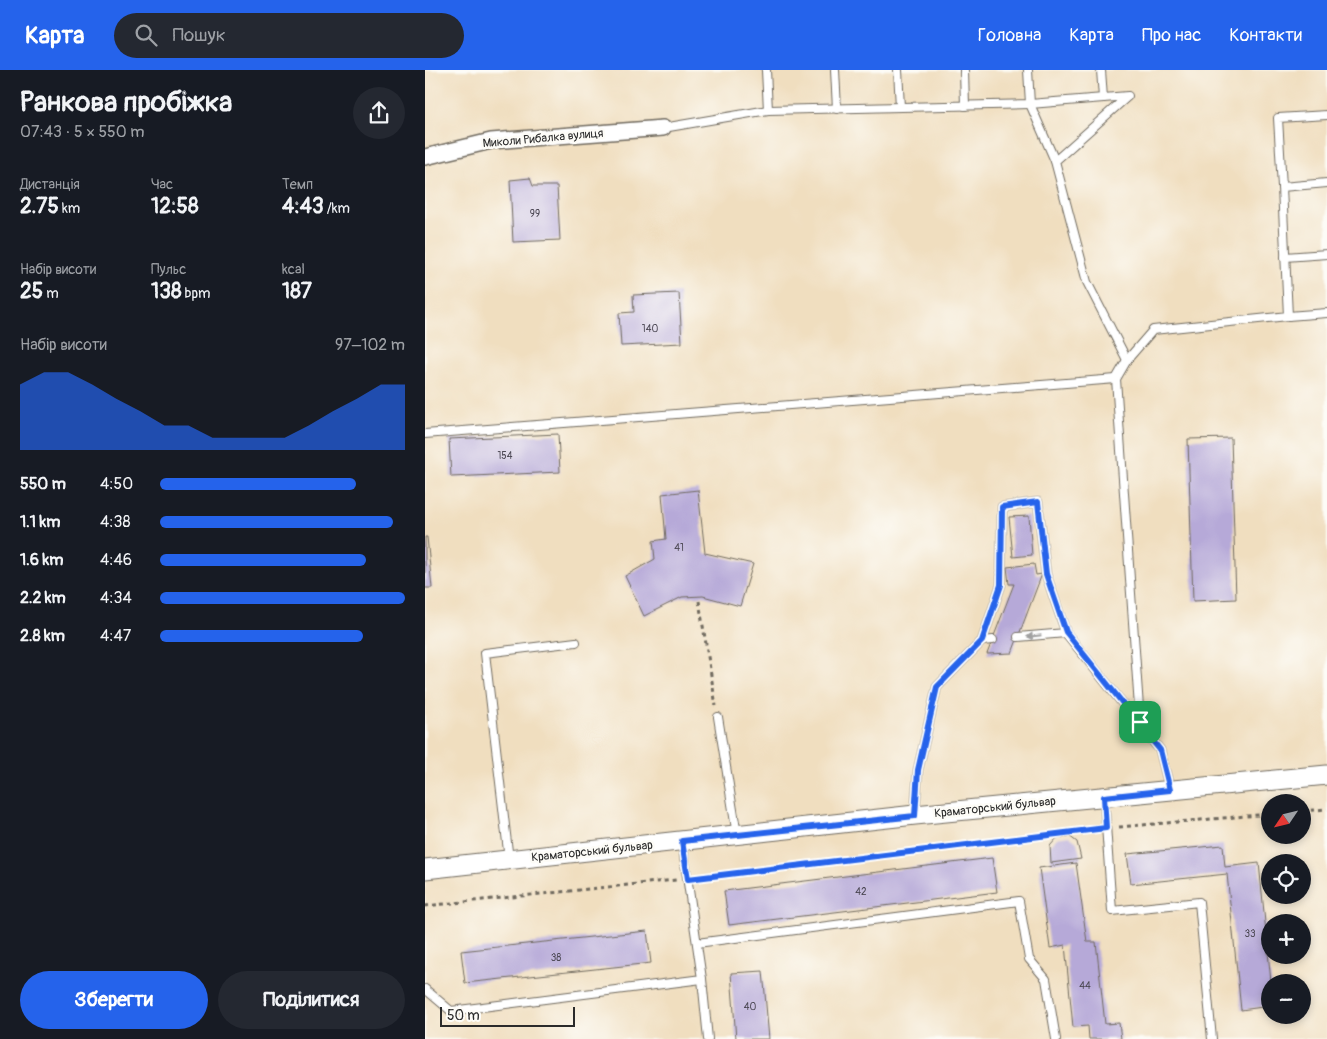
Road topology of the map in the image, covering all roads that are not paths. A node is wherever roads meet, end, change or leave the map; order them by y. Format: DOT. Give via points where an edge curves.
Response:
graph roads {
  1 [pos="766,70"];
  2 [pos="835,70"];
  3 [pos="898,70"];
  4 [pos="964,70"];
  5 [pos="1028,70"];
  6 [pos="1101,70"];
  7 [pos="1103,98"];
  8 [pos="1030,104"];
  9 [pos="965,106"];
  10 [pos="900,107"];
  11 [pos="837,109"];
  12 [pos="768,110"];
  13 [pos="1327,115"];
  14 [pos="663,128"];
  15 [pos="425,157"];
  16 [pos="1055,161"];
  17 [pos="1327,183"];
  18 [pos="1282,187"];
  19 [pos="1327,254"];
  20 [pos="1285,257"];
  21 [pos="1327,313"];
  22 [pos="1288,316"];
  23 [pos="1127,360"];
  24 [pos="1116,379"];
  25 [pos="425,434"];
  26 [pos="1066,632"];
  27 [pos="1018,638"];
  28 [pos="993,640"];
  29 [pos="982,641"];
  30 [pos="575,642"];
  31 [pos="718,717"];
  32 [pos="1140,722"];
  33 [pos="1327,774"];
  34 [pos="1170,790"];
  35 [pos="1104,797"];
  36 [pos="915,816"];
  37 [pos="737,835"];
  38 [pos="682,841"];
  39 [pos="509,860"];
  40 [pos="425,869"];
  41 [pos="697,943"];
  42 [pos="702,979"];
  43 [pos="425,989"];
  44 [pos="708,1039"];
  45 [pos="1056,1039"];
  46 [pos="1213,1039"];
  1 -- 12 [label="lane"];
  2 -- 11 [label="lane"];
  3 -- 10 [label="lane"];
  4 -- 9 [label="lane"];
  5 -- 8 [label="lane"];
  6 -- 7 [label="lane"];
  7 -- 8 [label="lane"];
  7 -- 16 [label="lane" via="1128,96"];
  8 -- 9 [label="lane"];
  8 -- 16 [label="lane"];
  9 -- 10 [label="lane"];
  10 -- 11 [label="lane"];
  11 -- 12 [label="lane"];
  12 -- 14 [label="lane"];
  13 -- 18 [label="lane" via="1278,118"];
  14 -- 15 [label="street, Миколи Рибалка вулиця" via="491,141"];
  16 -- 23 [label="lane" via="1087,282"];
  17 -- 18 [label="lane"];
  18 -- 20 [label="lane"];
  19 -- 20 [label="lane"];
  20 -- 22 [label="lane"];
  21 -- 22 [label="lane"];
  22 -- 23 [label="lane" via="1153,330"];
  23 -- 24 [label="lane"];
  24 -- 25 [label="lane"];
  24 -- 32 [label="lane"];
  26 -- 27 [label="lane, one-way"];
  26 -- 29 [label="lane" via="1046,574 1038,502 1002,507 1001,585"];
  26 -- 32 [label="lane"];
  28 -- 29 [label="lane"];
  29 -- 36 [label="lane" via="937,687 918,770"];
  30 -- 39 [label="lane" via="485,653"];
  31 -- 37 [label="lane"];
  32 -- 34 [label="lane" via="1160,750"];
  33 -- 34 [label="street, Краматорський бульвар"];
  34 -- 35 [label="street, Краматорський бульвар"];
  35 -- 36 [label="street, Краматорський бульвар"];
  35 -- 46 [label="lane" via="1112,911 1199,902"];
  36 -- 37 [label="street, Краматорський бульвар"];
  37 -- 38 [label="street, Краматорський бульвар"];
  38 -- 39 [label="street, Краматорський бульвар"];
  38 -- 41 [label="lane"];
  39 -- 40 [label="street, Краматорський бульвар"];
  41 -- 42 [label="lane"];
  41 -- 45 [label="lane" via="1019,901 1029,959 1046,979"];
  42 -- 43 [label="lane" via="451,1012"];
  42 -- 44 [label="lane"];
}
